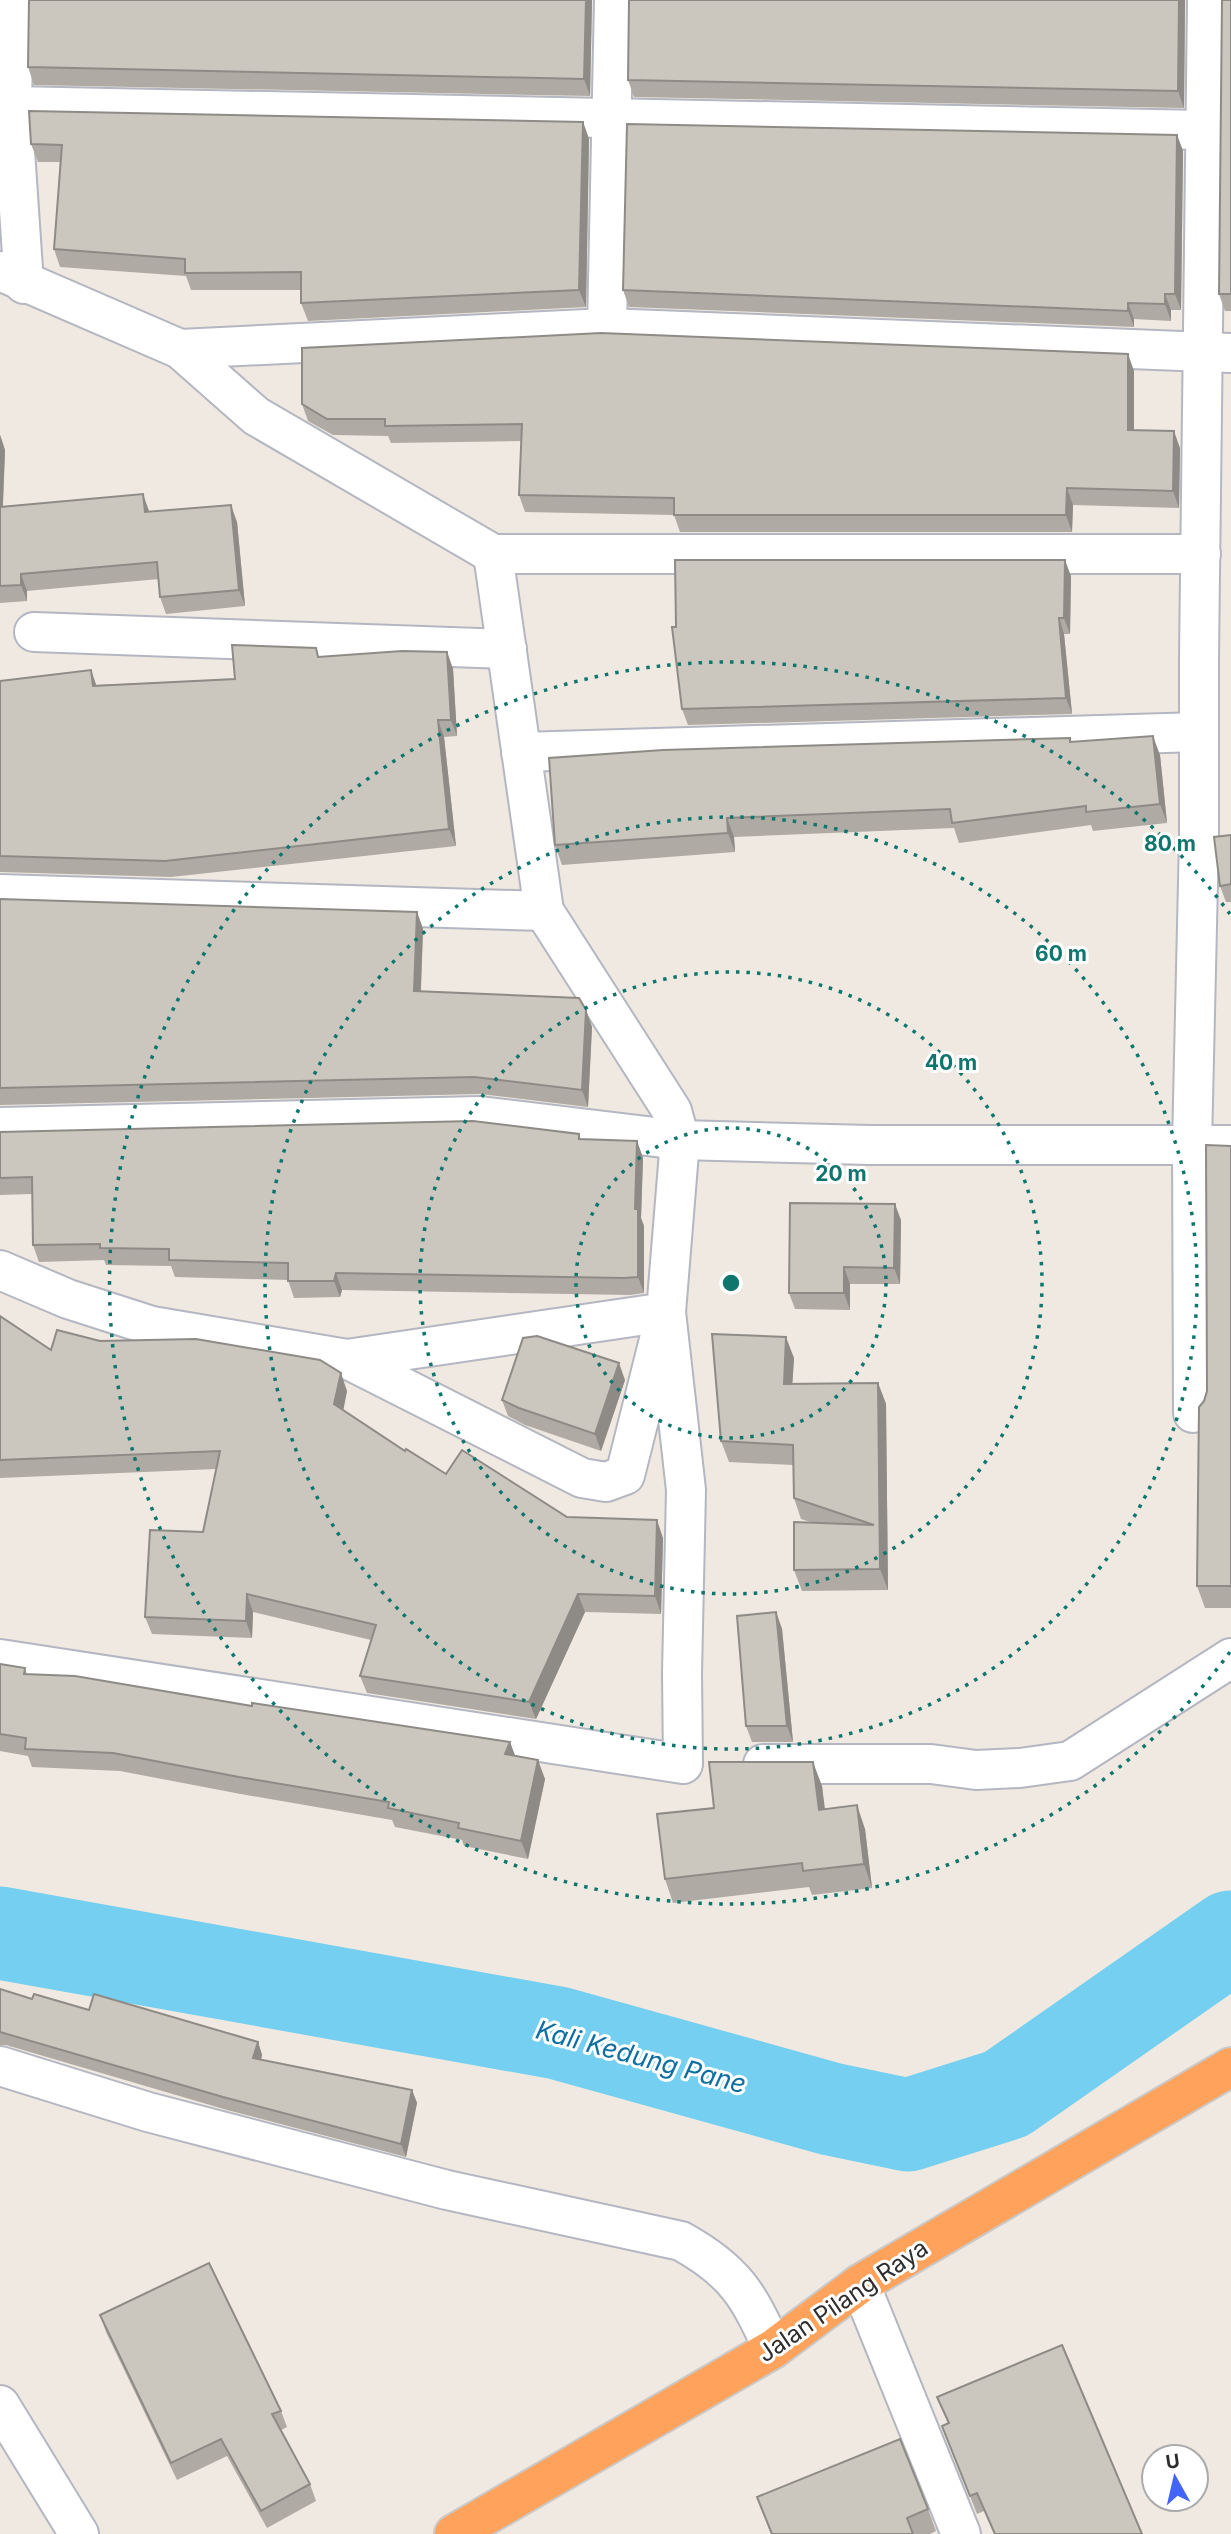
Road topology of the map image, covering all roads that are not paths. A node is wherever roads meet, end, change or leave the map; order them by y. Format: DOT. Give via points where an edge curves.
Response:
graph roads {
  1 [pos="14,0"];
  2 [pos="614,0"];
  3 [pos="1207,0"];
  4 [pos="12,106"];
  5 [pos="611,119"];
  6 [pos="1204,130"];
  7 [pos="12,277"];
  8 [pos="607,328"];
  9 [pos="180,349"];
  10 [pos="1217,353"];
  11 [pos="493,554"];
  12 [pos="1201,554"];
  13 [pos="1216,615"];
  14 [pos="34,632"];
  15 [pos="507,649"];
  16 [pos="1199,733"];
  17 [pos="521,752"];
  18 [pos="0,894"];
  19 [pos="544,911"];
  20 [pos="0,1126"];
  21 [pos="680,1140"];
  22 [pos="1192,1145"];
  23 [pos="1231,1145"];
  24 [pos="0,1270"];
  25 [pos="666,1312"];
  26 [pos="347,1359"];
  27 [pos="1193,1413"];
  28 [pos="1231,1658"];
  29 [pos="0,1659"];
  30 [pos="706,1764"];
  31 [pos="0,2067"];
  32 [pos="1231,2067"];
  33 [pos="860,2284"];
  34 [pos="773,2349"];
  35 [pos="0,2405"];
  36 [pos="79,2534"];
  37 [pos="454,2534"];
  38 [pos="961,2534"];
  1 -- 4 [label="street"];
  2 -- 5 [label="street"];
  3 -- 6 [label="street"];
  4 -- 5 [label="street"];
  4 -- 7 [label="street"];
  5 -- 6 [label="street"];
  5 -- 8 [label="street"];
  6 -- 10 [label="street"];
  7 -- 9 [label="street"];
  8 -- 9 [label="street"];
  8 -- 10 [label="street"];
  9 -- 11 [label="street" via="256,416"];
  10 -- 12 [label="street"];
  11 -- 12 [label="street"];
  11 -- 15 [label="street"];
  12 -- 13 [label="street"];
  13 -- 16 [label="street"];
  14 -- 15 [label="street"];
  15 -- 17 [label="street"];
  16 -- 17 [label="street"];
  16 -- 22 [label="street"];
  17 -- 19 [label="street"];
  18 -- 19 [label="street"];
  19 -- 21 [label="street" via="672,1111"];
  20 -- 21 [label="street" via="480,1115"];
  21 -- 22 [label="street"];
  21 -- 25 [label="street"];
  22 -- 23 [label="street"];
  22 -- 27 [label="street"];
  24 -- 26 [label="street" via="68,1299 152,1326"];
  25 -- 26 [label="street"];
  25 -- 26 [label="street" via="625,1475 606,1482 582,1478"];
  25 -- 30 [label="street" via="687,1490 682,1673"];
  28 -- 30 [label="street" via="1070,1761 976,1770 931,1764"];
  29 -- 30 [label="street"];
  31 -- 34 [label="street" via="148,2112 447,2190 681,2241 733,2278 755,2309"];
  32 -- 33 [label="highway, Jalan Pilang Raya"];
  33 -- 34 [label="highway, Jalan Pilang Raya"];
  33 -- 38 [label="street"];
  34 -- 37 [label="highway, Jalan Pilang Raya"];
  35 -- 36 [label="street"];
}
